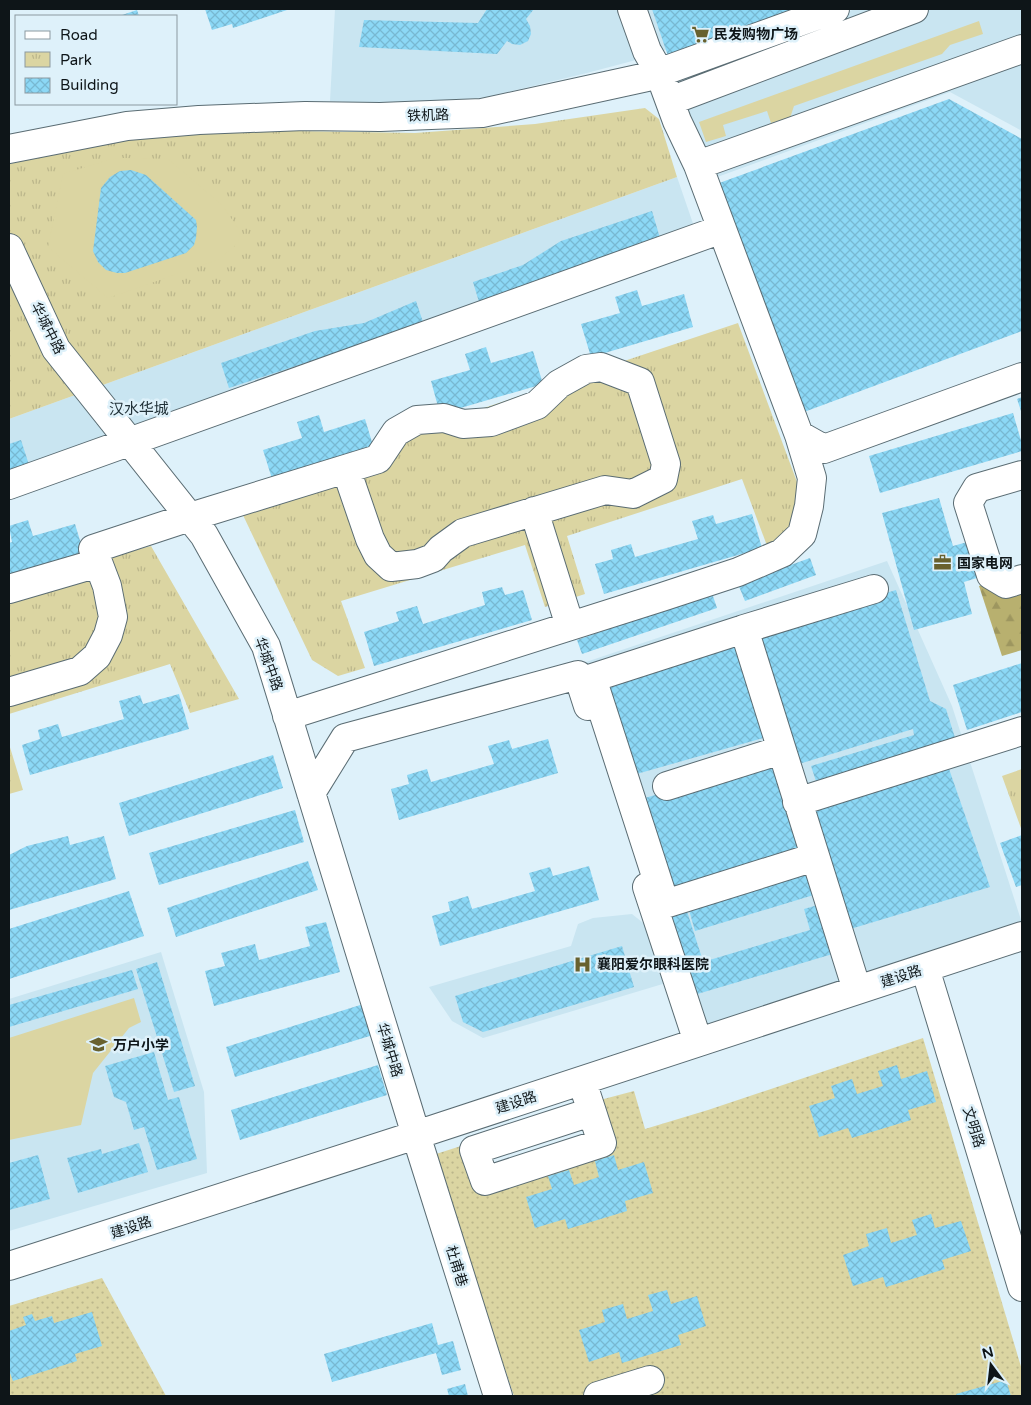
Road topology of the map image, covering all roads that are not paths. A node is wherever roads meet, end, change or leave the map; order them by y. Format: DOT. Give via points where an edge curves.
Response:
graph roads {
  1 [pos="632,9"];
  2 [pos="835,9"];
  3 [pos="914,9"];
  4 [pos="1022,49"];
  5 [pos="659,72"];
  6 [pos="670,101"];
  7 [pos="9,149"];
  8 [pos="698,164"];
  9 [pos="722,229"];
  10 [pos="9,248"];
  11 [pos="1022,377"];
  12 [pos="799,435"];
  13 [pos="130,442"];
  14 [pos="346,469"];
  15 [pos="1022,476"];
  16 [pos="9,485"];
  17 [pos="534,511"];
  18 [pos="190,517"];
  19 [pos="98,563"];
  20 [pos="1022,579"];
  21 [pos="874,589"];
  22 [pos="9,590"];
  23 [pos="570,626"];
  24 [pos="744,629"];
  25 [pos="9,692"];
  26 [pos="287,716"];
  27 [pos="1022,731"];
  28 [pos="781,750"];
  29 [pos="667,786"];
  30 [pos="311,793"];
  31 [pos="797,802"];
  32 [pos="815,857"];
  33 [pos="1022,936"];
  34 [pos="926,968"];
  35 [pos="857,990"];
  36 [pos="698,1042"];
  37 [pos="582,1081"];
  38 [pos="591,1112"];
  39 [pos="416,1135"];
  40 [pos="9,1266"];
  41 [pos="1022,1287"];
  42 [pos="650,1380"];
  43 [pos="498,1396"];
  44 [pos="598,1396"];
  1 -- 5 [label="street" via="647,51"];
  2 -- 5 [label="street, 铁机路"];
  3 -- 6 [label="street"];
  4 -- 8 [label="street"];
  5 -- 6 [label="street"];
  5 -- 7 [label="street, 铁机路" via="482,113 199,120 127,126"];
  6 -- 8 [label="street"];
  8 -- 9 [label="street"];
  9 -- 12 [label="street"];
  9 -- 13 [label="street"];
  10 -- 13 [label="street, 华城中路" via="56,349"];
  11 -- 12 [label="street" via="824,449"];
  12 -- 23 [label="street" via="812,478 809,506 802,534 782,553 738,572"];
  13 -- 16 [label="street"];
  13 -- 18 [label="street, 华城中路"];
  14 -- 17 [label="street" via="370,539 378,556 391,567 417,564 433,558 463,532"];
  14 -- 17 [label="street" via="378,459 396,432 417,420 444,418 463,424 491,422 537,405 559,384 586,369 601,367 640,382 666,464 663,479 633,494 605,490"];
  14 -- 18 [label="street"];
  15 -- 20 [label="street" via="977,488 968,503 991,575 1006,584"];
  17 -- 23 [label="street"];
  18 -- 19 [label="street" via="93,549"];
  18 -- 26 [label="street, 华城中路" via="204,535 266,646"];
  19 -- 22 [label="street"];
  19 -- 25 [label="street" via="107,586 112,617 108,635 97,656 80,671"];
  21 -- 24 [label="street"];
  23 -- 26 [label="street"];
  24 -- 28 [label="street"];
  24 -- 32 [label="street" via="592,678 665,904"];
  26 -- 30 [label="street, 华城中路"];
  27 -- 31 [label="street"];
  28 -- 29 [label="street"];
  28 -- 31 [label="street"];
  30 -- 36 [label="street" via="344,738 578,675"];
  30 -- 39 [label="street, 华城中路"];
  31 -- 32 [label="street"];
  32 -- 35 [label="street"];
  33 -- 34 [label="street, 建设路"];
  34 -- 35 [label="street, 建设路"];
  34 -- 41 [label="street, 文明路"];
  35 -- 36 [label="street, 建设路"];
  36 -- 37 [label="street, 建设路"];
  37 -- 38 [label="street"];
  37 -- 39 [label="street, 建设路"];
  39 -- 40 [label="street, 建设路"];
  39 -- 43 [label="street, 杜甫巷"];
  42 -- 44 [label="street"];
}
